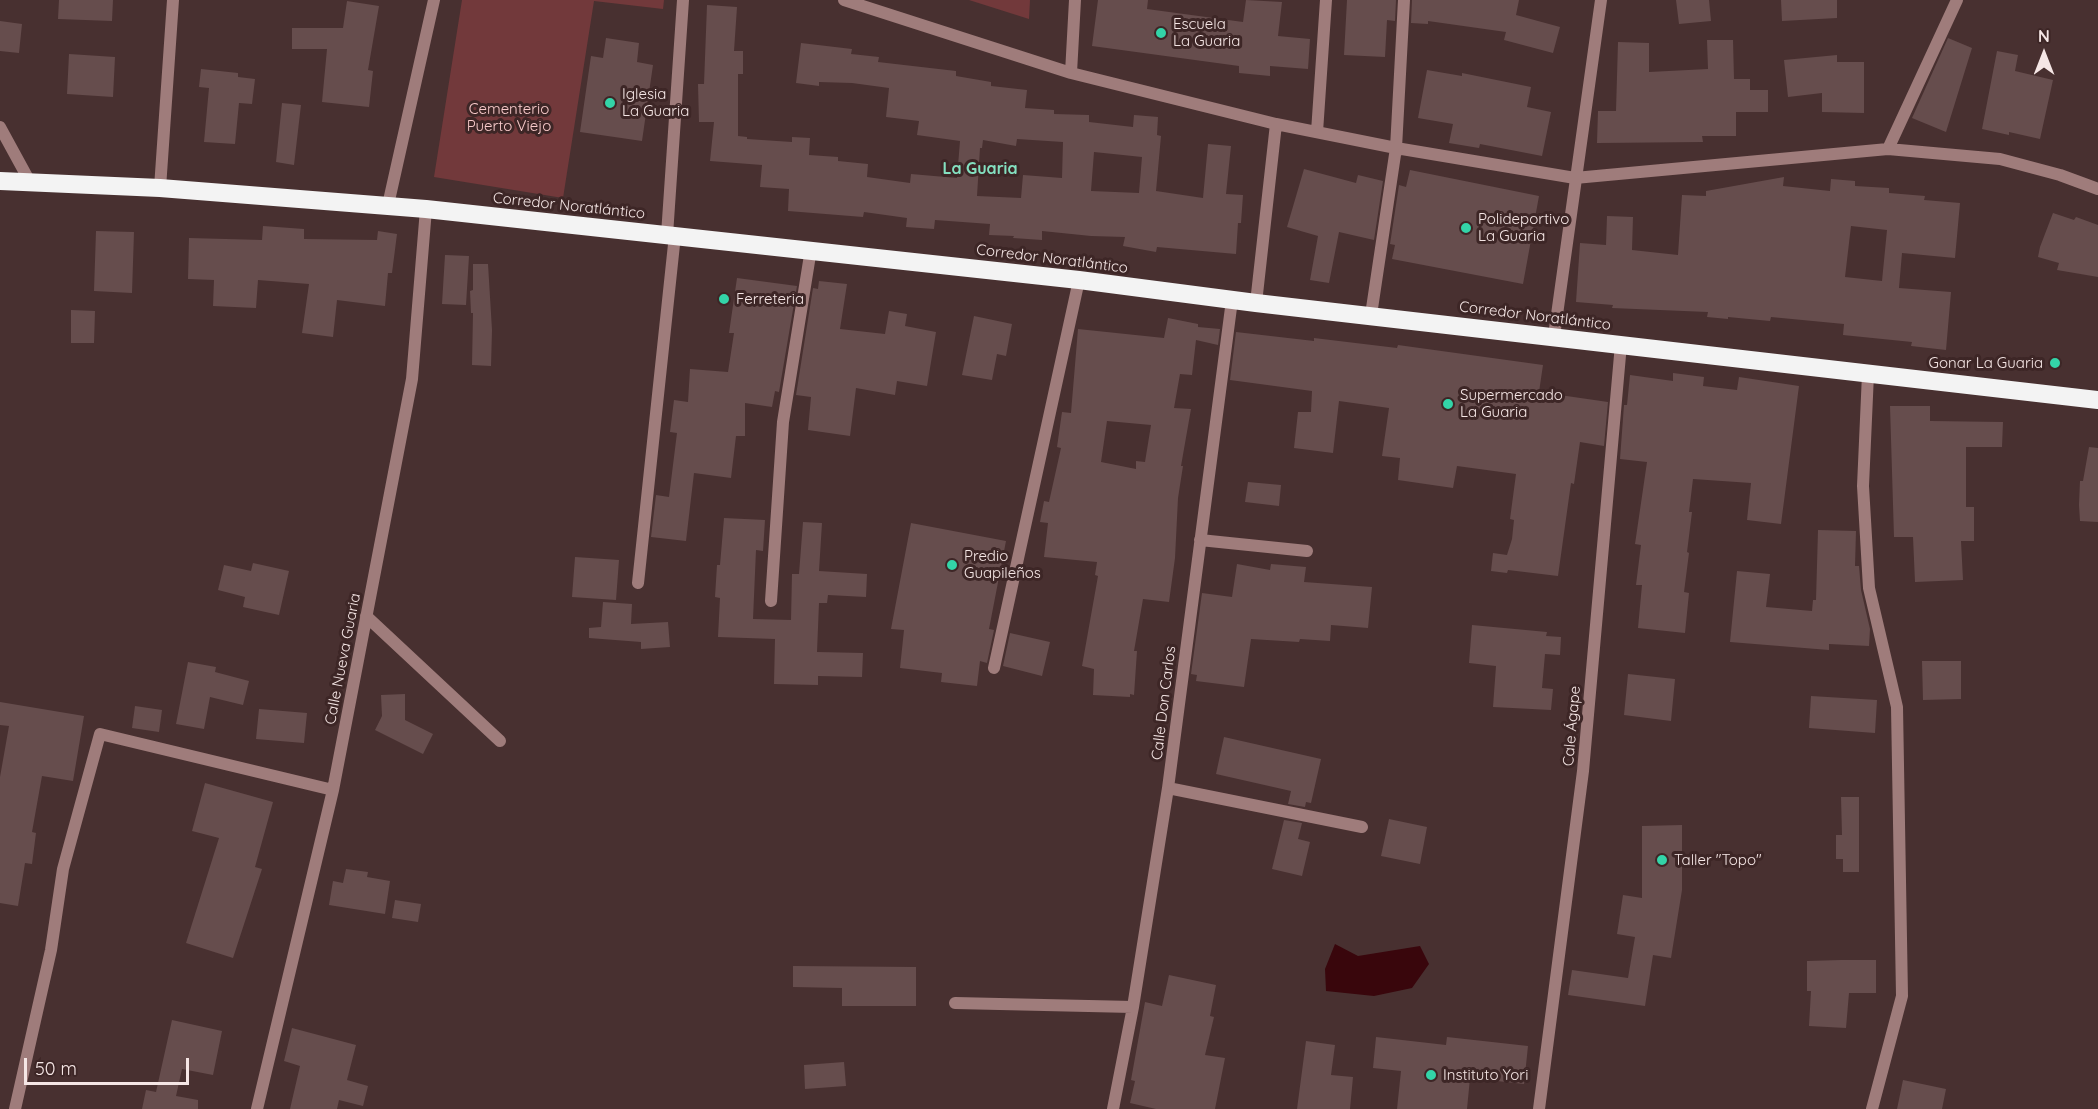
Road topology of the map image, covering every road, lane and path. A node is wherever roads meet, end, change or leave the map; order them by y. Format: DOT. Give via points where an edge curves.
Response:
graph roads {
  1 [pos="173,0"];
  2 [pos="434,0"];
  3 [pos="683,0"];
  4 [pos="844,0"];
  5 [pos="1075,0"];
  6 [pos="1326,0"];
  7 [pos="1404,0"];
  8 [pos="1601,0"];
  9 [pos="1957,0"];
  10 [pos="1071,73"];
  11 [pos="1276,124"];
  12 [pos="0,127"];
  13 [pos="1317,132"];
  14 [pos="1396,148"];
  15 [pos="1888,149"];
  16 [pos="1575,178"];
  17 [pos="0,181"];
  18 [pos="30,182"];
  19 [pos="160,188"];
  20 [pos="2098,189"];
  21 [pos="388,205"];
  22 [pos="426,208"];
  23 [pos="671,235"];
  24 [pos="811,249"];
  25 [pos="1079,280"];
  26 [pos="1232,300"];
  27 [pos="1256,303"];
  28 [pos="1371,315"];
  29 [pos="1554,336"];
  30 [pos="1621,344"];
  31 [pos="1868,374"];
  32 [pos="2098,400"];
  33 [pos="1200,540"];
  34 [pos="1307,551"];
  35 [pos="638,584"];
  36 [pos="771,601"];
  37 [pos="366,616"];
  38 [pos="994,668"];
  39 [pos="500,741"];
  40 [pos="1168,788"];
  41 [pos="333,790"];
  42 [pos="1362,826"];
  43 [pos="956,1003"];
  44 [pos="1133,1007"];
  45 [pos="15,1109"];
  46 [pos="257,1109"];
  47 [pos="1113,1109"];
  48 [pos="1539,1109"];
  49 [pos="1872,1109"];
  1 -- 19 [label="street"];
  2 -- 21 [label="street"];
  3 -- 23 [label="street"];
  4 -- 10 [label="street"];
  5 -- 10 [label="street"];
  6 -- 13 [label="street"];
  7 -- 14 [label="street"];
  8 -- 16 [label="street"];
  9 -- 15 [label="street"];
  10 -- 11 [label="street"];
  11 -- 13 [label="street"];
  11 -- 27 [label="street"];
  12 -- 18 [label="street"];
  13 -- 14 [label="street"];
  14 -- 16 [label="street"];
  14 -- 28 [label="street"];
  15 -- 16 [label="street"];
  15 -- 20 [label="street" via="2000,159"];
  16 -- 29 [label="street"];
  17 -- 18 [label="highway, Corredor Noratlántico"];
  18 -- 19 [label="highway, Corredor Noratlántico"];
  19 -- 21 [label="highway, Corredor Noratlántico"];
  21 -- 22 [label="highway, Corredor Noratlántico"];
  22 -- 23 [label="highway, Corredor Noratlántico"];
  22 -- 37 [label="street, Calle Nueva Guaria" via="412,379"];
  23 -- 24 [label="highway, Corredor Noratlántico"];
  23 -- 35 [label="street"];
  24 -- 25 [label="highway, Corredor Noratlántico"];
  24 -- 36 [label="street" via="783,422"];
  25 -- 26 [label="highway, Corredor Noratlántico"];
  25 -- 38 [label="street"];
  26 -- 27 [label="highway, Corredor Noratlántico"];
  26 -- 33 [label="street, Calle Don Carlos"];
  27 -- 28 [label="highway, Corredor Noratlántico"];
  28 -- 29 [label="highway, Corredor Noratlántico"];
  29 -- 30 [label="highway, Corredor Noratlántico"];
  30 -- 31 [label="highway, Corredor Noratlántico"];
  30 -- 48 [label="street, Cale Ágape" via="1583,771"];
  31 -- 32 [label="highway, Corredor Noratlántico"];
  31 -- 49 [label="street" via="1864,498 1869,588 1897,707 1902,996"];
  33 -- 34 [label="street"];
  33 -- 40 [label="street, Calle Don Carlos"];
  37 -- 39 [label="street"];
  37 -- 41 [label="street, Calle Nueva Guaria"];
  40 -- 42 [label="street"];
  40 -- 44 [label="street, Calle Don Carlos"];
  41 -- 45 [label="street" via="100,734 63,869 51,950"];
  41 -- 46 [label="street, Calle Nueva Guaria"];
  43 -- 44 [label="street"];
  44 -- 47 [label="street, Calle Don Carlos"];
}
